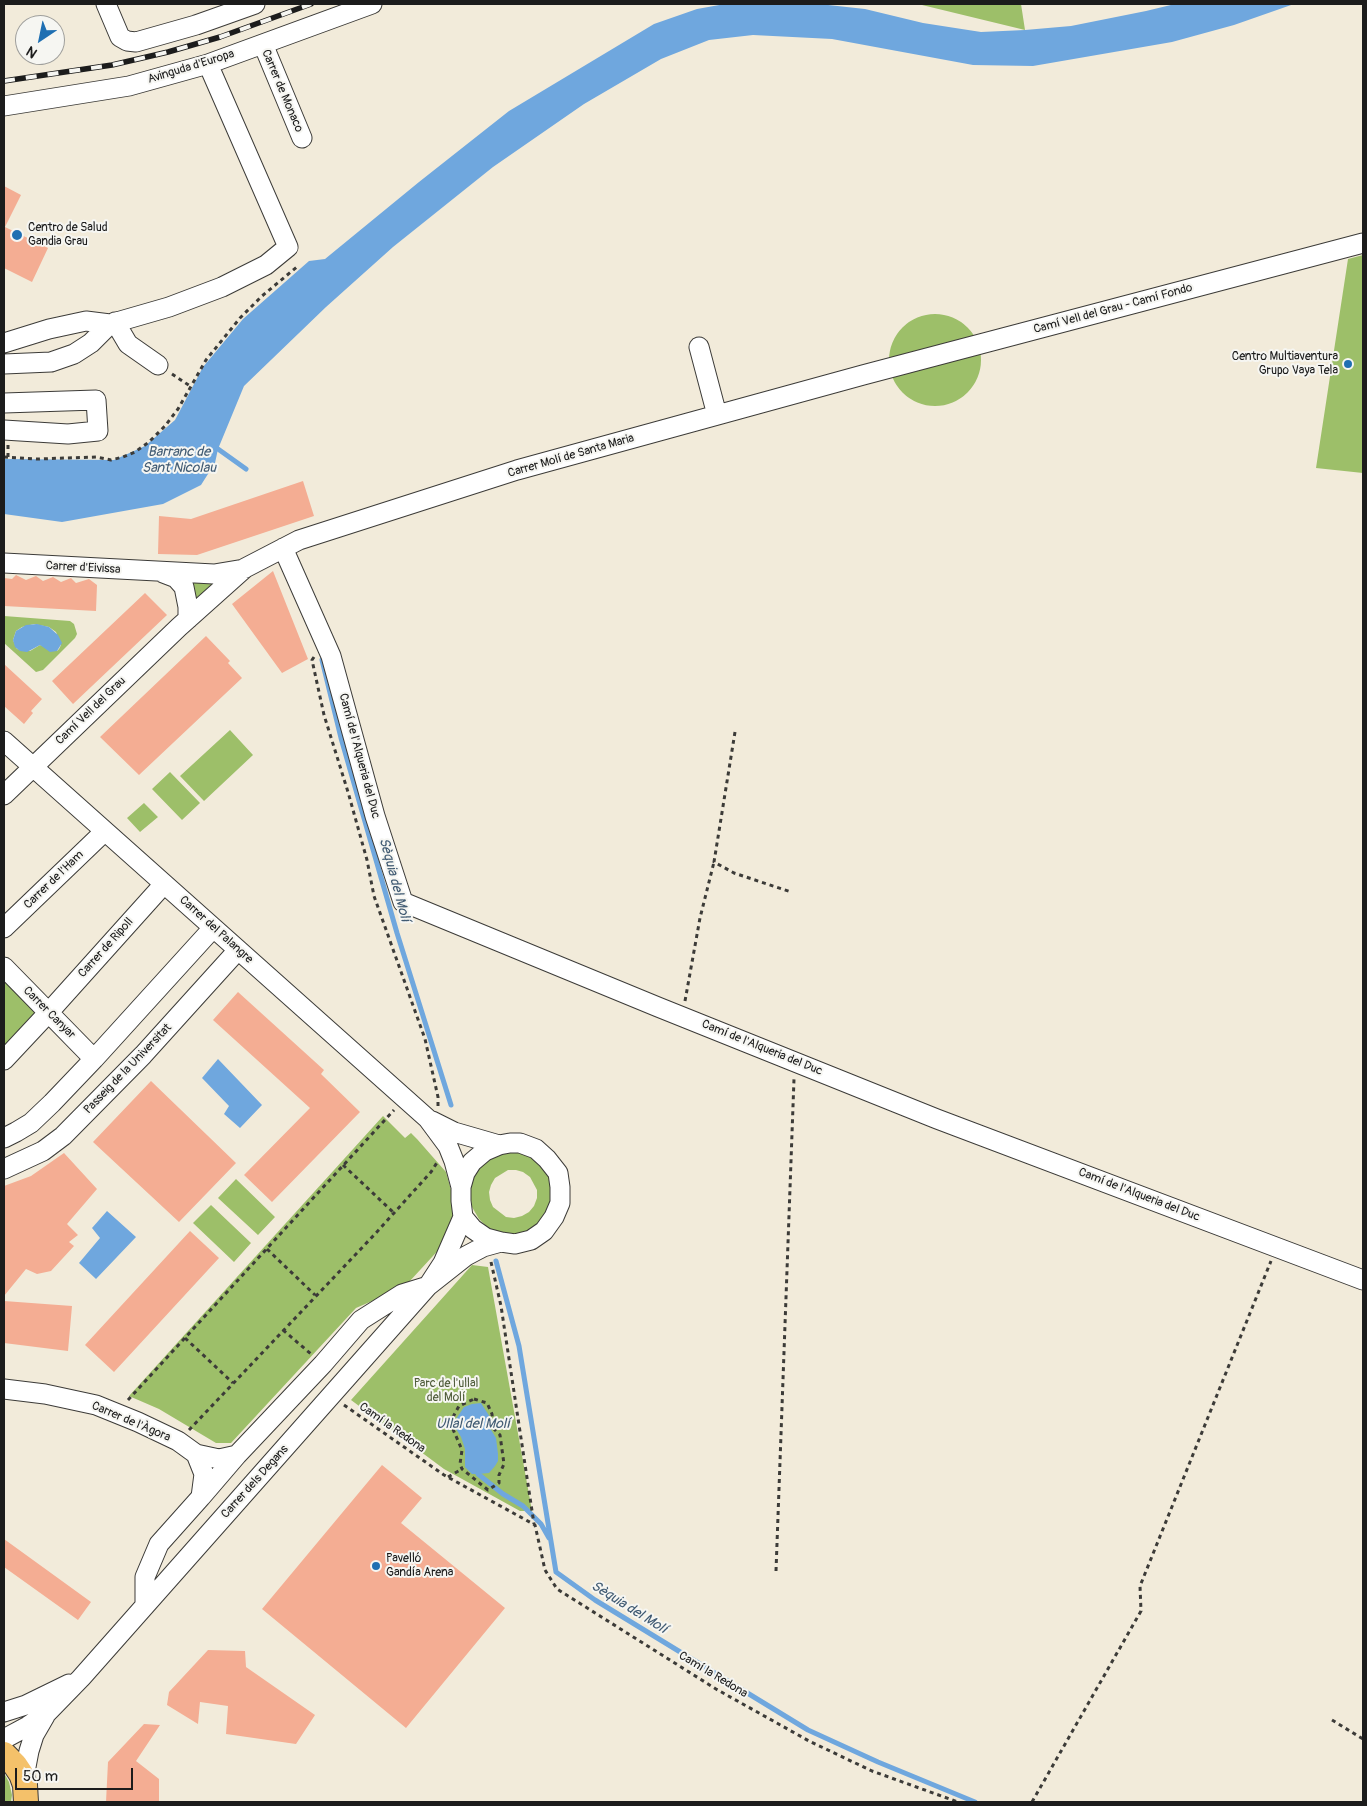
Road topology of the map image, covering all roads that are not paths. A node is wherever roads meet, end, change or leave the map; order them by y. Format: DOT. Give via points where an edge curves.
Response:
graph roads {
  1 [pos="106,4"];
  2 [pos="255,4"];
  3 [pos="372,4"];
  4 [pos="263,44"];
  5 [pos="208,64"];
  6 [pos="4,106"];
  7 [pos="302,138"];
  8 [pos="1363,243"];
  9 [pos="113,323"];
  10 [pos="4,343"];
  11 [pos="698,347"];
  12 [pos="4,364"];
  13 [pos="158,364"];
  14 [pos="863,374"];
  15 [pos="4,403"];
  16 [pos="717,415"];
  17 [pos="4,430"];
  18 [pos="283,548"];
  19 [pos="4,563"];
  20 [pos="244,568"];
  21 [pos="162,572"];
  22 [pos="183,623"];
  23 [pos="4,741"];
  24 [pos="32,767"];
  25 [pos="4,795"];
  26 [pos="104,832"];
  27 [pos="164,884"];
  28 [pos="4,928"];
  29 [pos="213,928"];
  30 [pos="238,950"];
  31 [pos="4,967"];
  32 [pos="49,1012"];
  33 [pos="94,1059"];
  34 [pos="4,1060"];
  35 [pos="434,1122"];
  36 [pos="4,1138"];
  37 [pos="499,1145"];
  38 [pos="4,1169"];
  39 [pos="461,1187"];
  40 [pos="463,1216"];
  41 [pos="494,1244"];
  42 [pos="1363,1280"];
  43 [pos="428,1286"];
  44 [pos="4,1389"];
  45 [pos="196,1454"];
  46 [pos="237,1455"];
  47 [pos="201,1497"];
  48 [pos="145,1605"];
  49 [pos="81,1678"];
  50 [pos="4,1712"];
  51 [pos="46,1714"];
  52 [pos="4,1739"];
  53 [pos="4,1754"];
  54 [pos="26,1794"];
  1 -- 2 [label="street" via="120,37 136,42"];
  3 -- 4 [label="street, Avinguda d'Europa"];
  4 -- 5 [label="street, Avinguda d'Europa"];
  4 -- 7 [label="street, Carrer de Monaco"];
  5 -- 6 [label="street, Avinguda d'Europa" via="129,86"];
  5 -- 9 [label="street" via="288,247 266,265 222,287"];
  8 -- 14 [label="street, Camí Vell del Grau - Camí Fondo"];
  9 -- 10 [label="street" via="86,321"];
  9 -- 12 [label="street" via="74,354 51,362"];
  9 -- 13 [label="street" via="128,344"];
  11 -- 16 [label="street"];
  14 -- 16 [label="street, Carrer Molí de Santa Maria"];
  15 -- 17 [label="street" via="96,400 98,431 68,434"];
  16 -- 18 [label="street, Carrer Molí de Santa Maria" via="517,470 299,540"];
  18 -- 20 [label="street, Carrer d'Eivissa"];
  18 -- 42 [label="street, Camí de l'Alqueria del Duc" via="328,648 403,902 937,1119"];
  19 -- 21 [label="street, Carrer d'Eivissa"];
  20 -- 21 [label="street, Carrer d'Eivissa" via="214,574"];
  20 -- 22 [label="street, Carrer d'Eivissa"];
  21 -- 22 [label="street, Carrer d'Eivissa" via="176,578 184,587 188,607"];
  22 -- 24 [label="street, Camí Vell del Grau"];
  23 -- 24 [label="street, Carrer del Palangre"];
  24 -- 25 [label="street, Camí Vell del Grau"];
  24 -- 26 [label="street, Carrer del Palangre"];
  26 -- 27 [label="street, Carrer del Palangre"];
  26 -- 28 [label="street, Carrer de l'Ham"];
  27 -- 29 [label="street, Carrer del Palangre"];
  27 -- 32 [label="street, Carrer de Ripoll"];
  29 -- 30 [label="street, Carrer del Palangre"];
  29 -- 33 [label="street"];
  30 -- 35 [label="street, Carrer del Palangre"];
  30 -- 38 [label="street, Passeig de la Universitat" via="64,1136 43,1151"];
  31 -- 32 [label="street, Carrer Canyar"];
  32 -- 33 [label="street, Carrer Canyar"];
  32 -- 34 [label="street, Carrer de Ripoll"];
  33 -- 36 [label="street" via="30,1123"];
  35 -- 37 [label="street, Carrer del Palangre" via="454,1132"];
  35 -- 39 [label="street, Carrer del Palangre" via="448,1146"];
  37 -- 39 [label="street" via="472,1162"];
  37 -- 41 [label="street" via="520,1143 536,1149 547,1159 558,1174 560,1203 544,1230 531,1240"];
  39 -- 40 [label="street"];
  40 -- 41 [label="street" via="473,1229"];
  40 -- 43 [label="street, Carrer dels Degans" via="443,1263"];
  41 -- 43 [label="street, Carrer dels Degans" via="466,1256"];
  43 -- 46 [label="street" via="402,1294 360,1320"];
  43 -- 48 [label="street, Carrer dels Degans"];
  44 -- 45 [label="street, Carrer de l'Àgora" via="96,1405 178,1442"];
  45 -- 46 [label="street" via="219,1460"];
  45 -- 47 [label="street" via="204,1474"];
  46 -- 47 [label="street"];
  47 -- 48 [label="street" via="159,1544 146,1577"];
  48 -- 49 [label="street, Carrer dels Degans"];
  49 -- 50 [label="street, Carrer dels Degans"];
  49 -- 51 [label="street, Carrer dels Degans"];
  51 -- 52 [label="street, Carrer dels Degans"];
  51 -- 54 [label="street, Carrer dels Degans" via="29,1751 25,1772"];
  53 -- 54 [label="main road" via="15,1764"];
}
